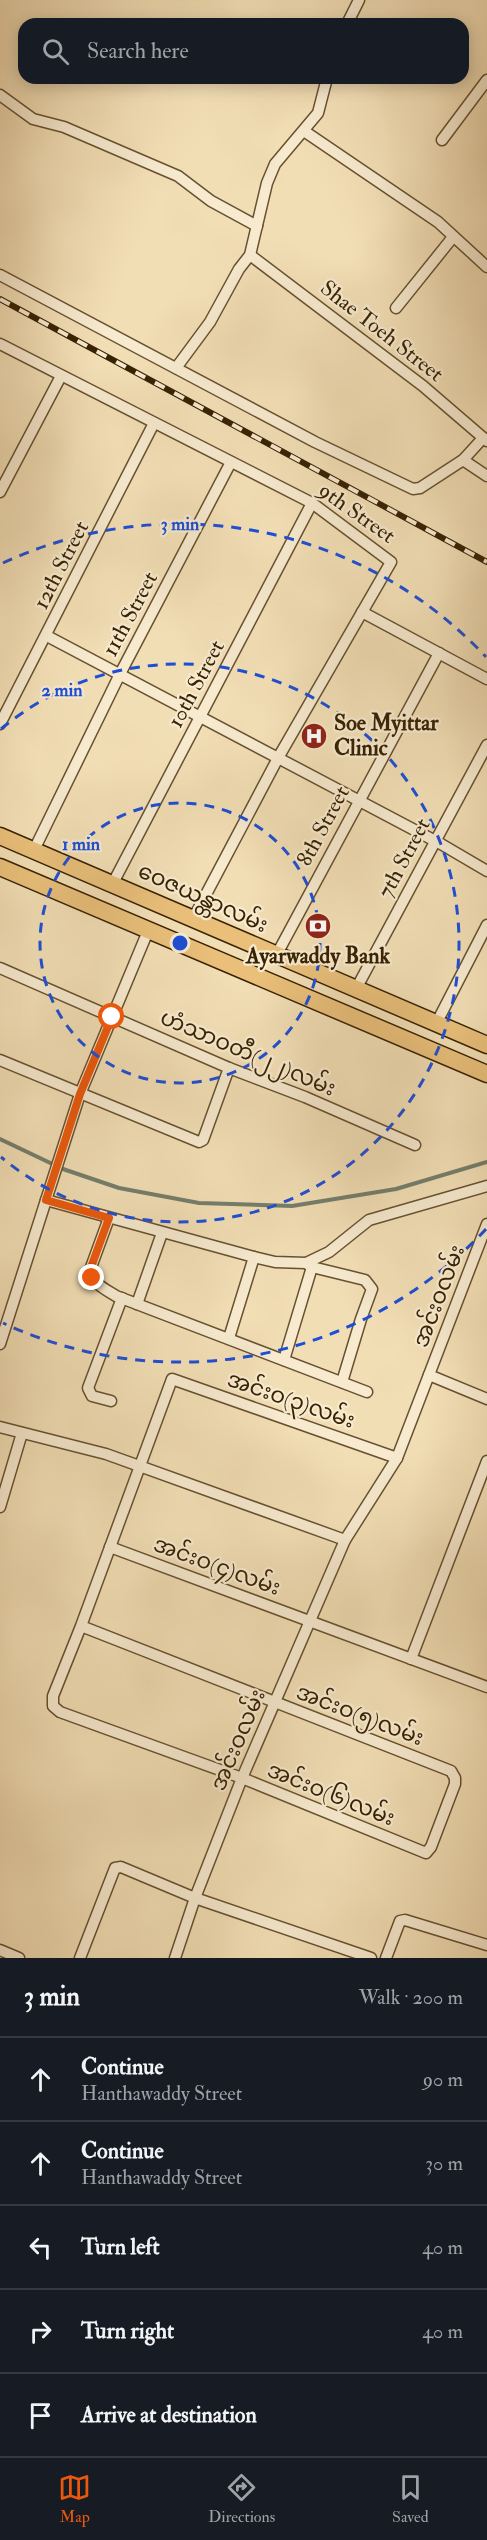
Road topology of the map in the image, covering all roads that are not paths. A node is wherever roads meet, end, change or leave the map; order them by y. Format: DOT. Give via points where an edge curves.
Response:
graph roads {
  1 [pos="358,0"];
  2 [pos="350,18"];
  3 [pos="487,80"];
  4 [pos="325,84"];
  5 [pos="0,95"];
  6 [pos="304,131"];
  7 [pos="442,140"];
  8 [pos="257,226"];
  9 [pos="453,237"];
  10 [pos="250,255"];
  11 [pos="487,267"];
  12 [pos="0,274"];
  13 [pos="396,309"];
  14 [pos="0,344"];
  15 [pos="176,368"];
  16 [pos="61,376"];
  17 [pos="154,423"];
  18 [pos="485,440"];
  19 [pos="463,460"];
  20 [pos="231,462"];
  21 [pos="487,476"];
  22 [pos="0,492"];
  23 [pos="312,503"];
  24 [pos="362,612"];
  25 [pos="47,636"];
  26 [pos="439,653"];
  27 [pos="120,674"];
  28 [pos="487,680"];
  29 [pos="201,717"];
  30 [pos="0,724"];
  31 [pos="487,745"];
  32 [pos="278,758"];
  33 [pos="359,800"];
  34 [pos="0,836"];
  35 [pos="435,840"];
  36 [pos="34,850"];
  37 [pos="72,866"];
  38 [pos="0,867"];
  39 [pos="487,871"];
  40 [pos="112,883"];
  41 [pos="60,893"];
  42 [pos="193,920"];
  43 [pos="487,925"];
  44 [pos="148,931"];
  45 [pos="277,954"];
  46 [pos="0,968"];
  47 [pos="356,989"];
  48 [pos="407,1011"];
  49 [pos="112,1017"];
  50 [pos="436,1024"];
  51 [pos="397,1036"];
  52 [pos="487,1045"];
  53 [pos="0,1060"];
  54 [pos="229,1068"];
  55 [pos="487,1074"];
  56 [pos="80,1094"];
  57 [pos="415,1145"];
  58 [pos="487,1186"];
  59 [pos="46,1200"];
  60 [pos="109,1218"];
  61 [pos="487,1224"];
  62 [pos="162,1233"];
  63 [pos="254,1257"];
  64 [pos="309,1265"];
  65 [pos="122,1298"];
  66 [pos="137,1304"];
  67 [pos="229,1338"];
  68 [pos="0,1341"];
  69 [pos="284,1360"];
  70 [pos="429,1375"];
  71 [pos="342,1382"];
  72 [pos="367,1392"];
  73 [pos="487,1399"];
  74 [pos="111,1401"];
  75 [pos="0,1427"];
  76 [pos="22,1433"];
  77 [pos="397,1458"];
  78 [pos="487,1463"];
  79 [pos="141,1466"];
  80 [pos="0,1507"];
  81 [pos="345,1540"];
  82 [pos="111,1547"];
  83 [pos="310,1621"];
  84 [pos="81,1626"];
  85 [pos="411,1659"];
  86 [pos="487,1687"];
  87 [pos="275,1703"];
  88 [pos="242,1778"];
  89 [pos="426,1853"];
  90 [pos="195,1898"];
  91 [pos="487,1945"];
  92 [pos="0,1950"];
  93 [pos="19,1958"];
  94 [pos="80,1958"];
  95 [pos="175,1958"];
  96 [pos="371,1958"];
  97 [pos="386,1958"];
  1 -- 2 [label="street"];
  3 -- 7 [label="street"];
  4 -- 6 [label="street" via="318,113"];
  5 -- 8 [label="street" via="33,119 64,127 178,176"];
  6 -- 8 [label="street" via="275,165"];
  6 -- 9 [label="street" via="438,222"];
  8 -- 10 [label="street"];
  9 -- 11 [label="street"];
  9 -- 13 [label="street"];
  10 -- 15 [label="street" via="210,322"];
  10 -- 18 [label="street, Shae Toeh Street" via="423,386"];
  12 -- 15 [label="street"];
  14 -- 16 [label="street, 9th Street"];
  15 -- 19 [label="street" via="413,489"];
  16 -- 17 [label="street, 9th Street"];
  16 -- 22 [label="street"];
  17 -- 20 [label="street, 9th Street"];
  17 -- 25 [label="street, 12th Street"];
  18 -- 19 [label="street"];
  19 -- 21 [label="street"];
  20 -- 23 [label="street, 9th Street"];
  20 -- 27 [label="street, 11th Street"];
  23 -- 24 [label="street, 9th Street" via="391,561"];
  23 -- 29 [label="street, 10th Street"];
  24 -- 26 [label="street"];
  24 -- 32 [label="street, 9th Street"];
  25 -- 27 [label="street"];
  25 -- 30 [label="street, 12th Street"];
  26 -- 28 [label="street"];
  26 -- 33 [label="street, 8th Street"];
  27 -- 29 [label="street"];
  27 -- 36 [label="street, 11th Street"];
  29 -- 32 [label="street"];
  29 -- 40 [label="street, 10th Street"];
  31 -- 35 [label="street, 7th Street"];
  32 -- 33 [label="street"];
  32 -- 42 [label="street, 9th Street"];
  33 -- 35 [label="street"];
  33 -- 45 [label="street, 8th Street"];
  34 -- 36 [label="main road, ဝေဇယန္တာလမ်း"];
  35 -- 39 [label="street"];
  35 -- 47 [label="street, 7th Street"];
  36 -- 37 [label="main road, ဝေဇယန္တာလမ်း"];
  37 -- 40 [label="main road, ဝေဇယန္တာလမ်း"];
  37 -- 41 [label="main road"];
  38 -- 41 [label="main road"];
  40 -- 42 [label="main road, ဝေဇယန္တာလမ်း"];
  41 -- 44 [label="main road"];
  42 -- 45 [label="main road, ဝေဇယန္တာလမ်း"];
  43 -- 50 [label="street"];
  44 -- 49 [label="street"];
  44 -- 51 [label="main road"];
  45 -- 47 [label="main road, ဝေဇယန္တာလမ်း"];
  46 -- 49 [label="street, ဟံသာဝတီ(၂၂)လမ်း"];
  47 -- 48 [label="main road, ဝေဇယန္တာလမ်း"];
  48 -- 50 [label="main road, ဝေဇယန္တာလမ်း"];
  48 -- 51 [label="main road"];
  49 -- 54 [label="street, ဟံသာဝတီ(၂၂)လမ်း"];
  49 -- 56 [label="street"];
  50 -- 52 [label="main road, ဝေဇယန္တာလမ်း"];
  51 -- 55 [label="main road"];
  53 -- 56 [label="street"];
  54 -- 56 [label="street" via="201,1142"];
  54 -- 57 [label="street, ဟံသာဝတီ(၂၂)လမ်း"];
  56 -- 59 [label="street"];
  58 -- 64 [label="street" via="369,1220"];
  59 -- 60 [label="street"];
  59 -- 68 [label="street"];
  60 -- 62 [label="street"];
  60 -- 65 [label="street" via="90,1270 97,1284"];
  61 -- 70 [label="street, အင်းဝလမ်း"];
  62 -- 63 [label="street"];
  62 -- 66 [label="street"];
  63 -- 64 [label="street"];
  63 -- 67 [label="street"];
  64 -- 69 [label="street"];
  64 -- 71 [label="street" via="365,1280 372,1289"];
  65 -- 66 [label="street"];
  65 -- 74 [label="street" via="88,1388 92,1396"];
  66 -- 67 [label="street"];
  67 -- 69 [label="street"];
  69 -- 71 [label="street"];
  70 -- 73 [label="street"];
  70 -- 77 [label="street, အင်းဝလမ်း"];
  71 -- 72 [label="street"];
  75 -- 76 [label="street"];
  76 -- 79 [label="street"];
  76 -- 80 [label="street"];
  77 -- 79 [label="street, အင်းဝ(၃)လမ်း" via="172,1378"];
  77 -- 81 [label="street, အင်းဝလမ်း"];
  78 -- 85 [label="street"];
  79 -- 81 [label="street"];
  79 -- 82 [label="street"];
  81 -- 83 [label="street, အင်းဝလမ်း"];
  82 -- 83 [label="street, အင်းဝ(၄)လမ်း"];
  82 -- 84 [label="street"];
  83 -- 85 [label="street, အင်းဝ(၄)လမ်း"];
  83 -- 87 [label="street, အင်းဝလမ်း"];
  84 -- 87 [label="street, အင်းဝ(၅)လမ်း"];
  84 -- 88 [label="street, အင်းဝ(၆)လမ်း" via="53,1696 53,1706 60,1712"];
  85 -- 86 [label="street, အင်းဝ(၄)လမ်း"];
  87 -- 88 [label="street, အင်းဝလမ်း"];
  87 -- 89 [label="street, အင်းဝ(၅)လမ်း" via="451,1771 455,1784"];
  88 -- 89 [label="street, အင်းဝ(၆)လမ်း"];
  88 -- 90 [label="street, အင်းဝလမ်း"];
  90 -- 94 [label="street" via="121,1867 115,1868"];
  90 -- 95 [label="street, အင်းဝလမ်း"];
  90 -- 96 [label="street"];
  91 -- 97 [label="street" via="405,1920 400,1921"];
  92 -- 93 [label="street"];
}
